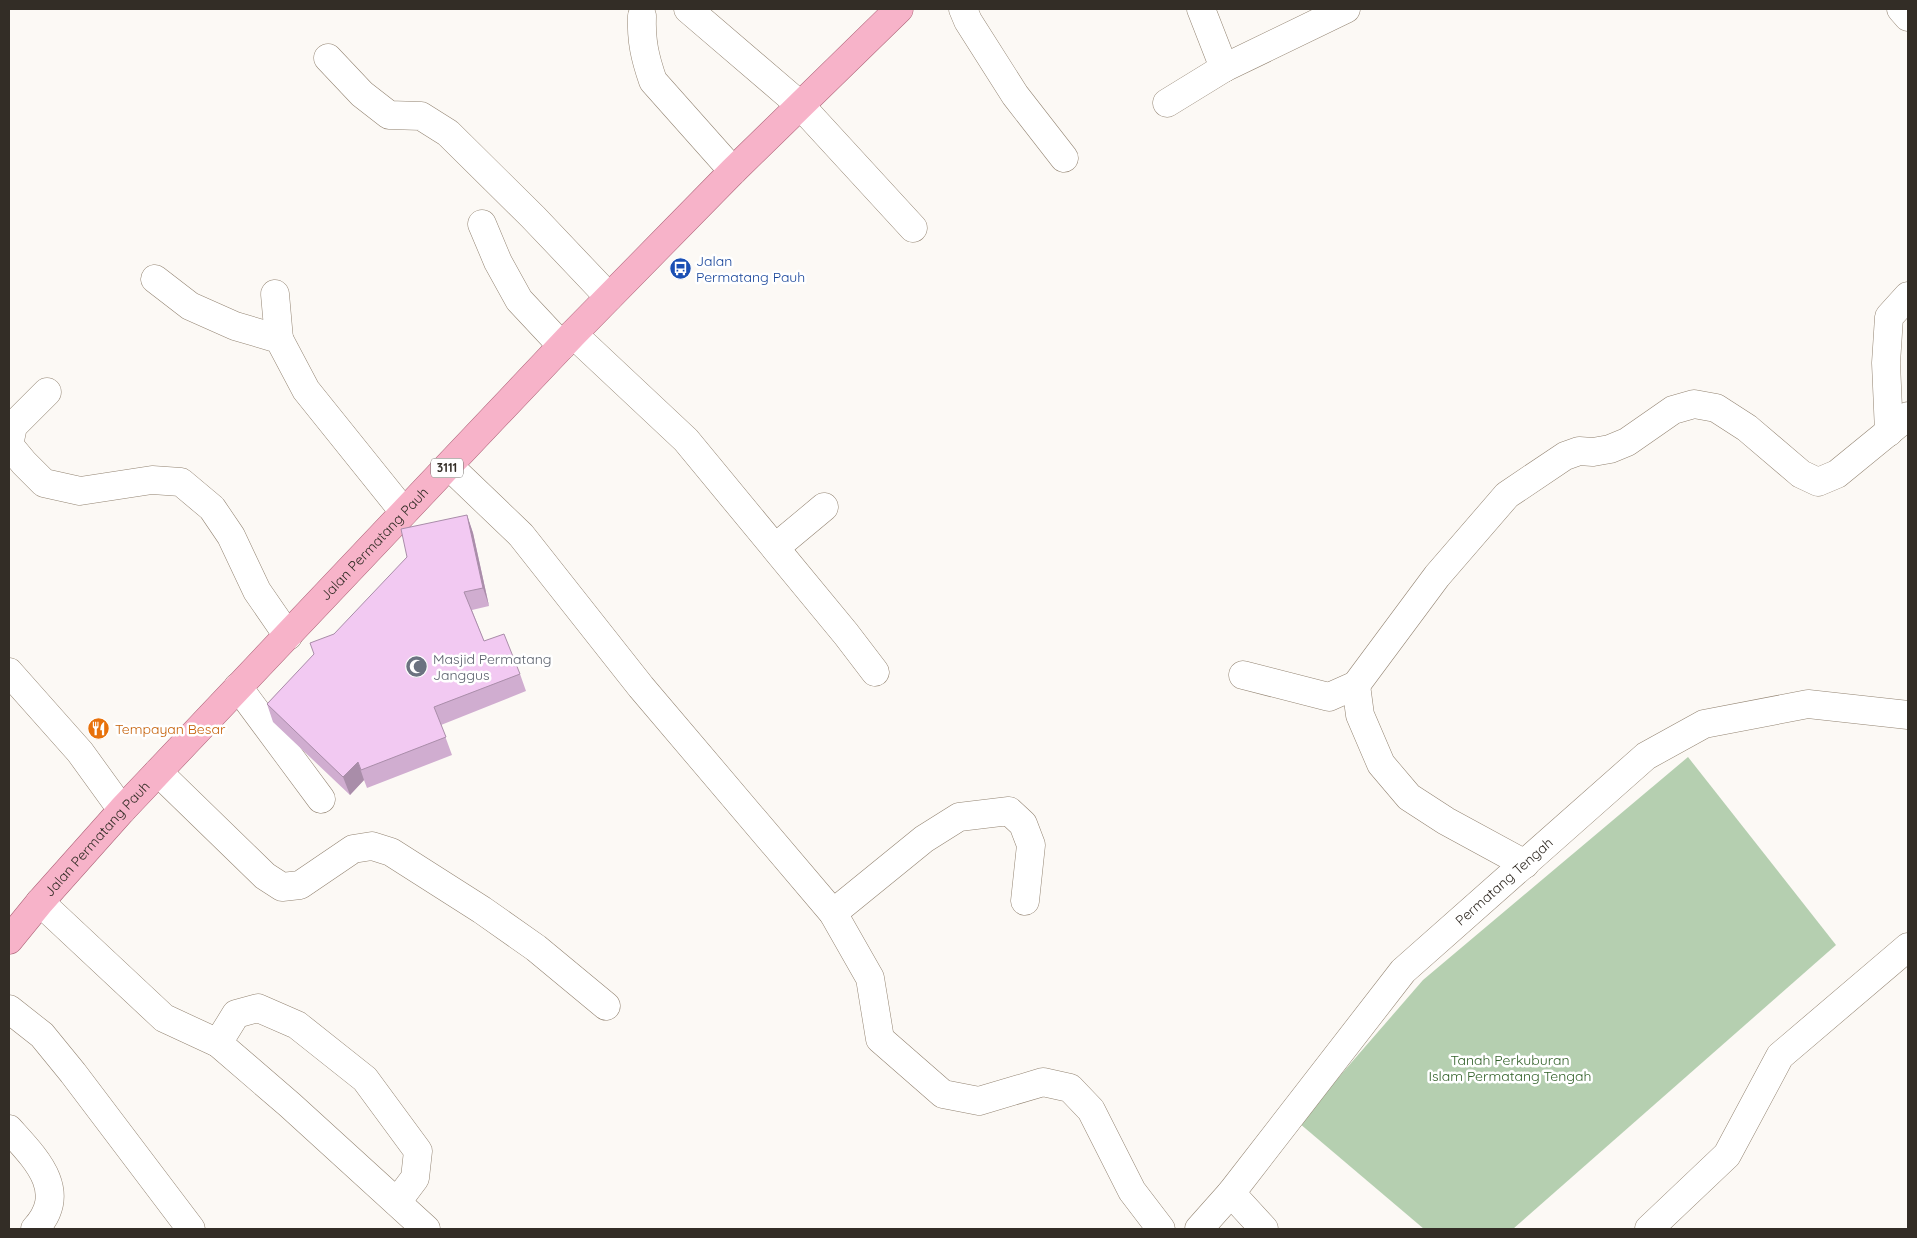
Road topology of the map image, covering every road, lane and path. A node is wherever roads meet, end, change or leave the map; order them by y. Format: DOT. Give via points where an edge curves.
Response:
graph roads {
  1 [pos="688,9"];
  2 [pos="899,9"];
  3 [pos="963,9"];
  4 [pos="1201,9"];
  5 [pos="1346,9"];
  6 [pos="1901,9"];
  7 [pos="642,16"];
  8 [pos="1908,17"];
  9 [pos="328,58"];
  10 [pos="1224,68"];
  11 [pos="1167,103"];
  12 [pos="800,105"];
  13 [pos="1064,158"];
  14 [pos="733,171"];
  15 [pos="482,224"];
  16 [pos="913,228"];
  17 [pos="156,279"];
  18 [pos="275,294"];
  19 [pos="1908,296"];
  20 [pos="609,297"];
  21 [pos="279,339"];
  22 [pos="567,340"];
  23 [pos="47,392"];
  24 [pos="1898,424"];
  25 [pos="449,466"];
  26 [pos="824,507"];
  27 [pos="404,512"];
  28 [pos="776,547"];
  29 [pos="288,636"];
  30 [pos="9,672"];
  31 [pos="875,672"];
  32 [pos="1243,675"];
  33 [pos="1356,685"];
  34 [pos="238,687"];
  35 [pos="1908,715"];
  36 [pos="158,772"];
  37 [pos="321,799"];
  38 [pos="122,810"];
  39 [pos="1525,864"];
  40 [pos="1025,901"];
  41 [pos="40,902"];
  42 [pos="834,913"];
  43 [pos="9,940"];
  44 [pos="1908,947"];
  45 [pos="606,1006"];
  46 [pos="9,1008"];
  47 [pos="218,1042"];
  48 [pos="9,1129"];
  49 [pos="1231,1193"];
  50 [pos="397,1202"];
  51 [pos="34,1229"];
  52 [pos="191,1229"];
  53 [pos="426,1229"];
  54 [pos="1161,1229"];
  55 [pos="1200,1229"];
  56 [pos="1264,1229"];
  57 [pos="1649,1229"];
  1 -- 12 [label="street"];
  2 -- 12 [label="main road, Jalan Permatang Pauh / 3111"];
  3 -- 13 [label="street" via="1015,95"];
  4 -- 10 [label="street"];
  5 -- 10 [label="street"];
  6 -- 8 [label="street"];
  7 -- 14 [label="street" via="641,37 653,81"];
  9 -- 20 [label="street" via="362,94 389,115 421,116 448,133 534,217"];
  10 -- 11 [label="street"];
  12 -- 14 [label="main road, Jalan Permatang Pauh / 3111"];
  12 -- 16 [label="street"];
  14 -- 20 [label="main road, Jalan Permatang Pauh / 3111"];
  15 -- 22 [label="street" via="498,262 520,300"];
  17 -- 21 [label="street" via="190,306 235,326"];
  18 -- 21 [label="street"];
  19 -- 24 [label="street" via="1889,317 1886,363"];
  20 -- 22 [label="main road, Jalan Permatang Pauh / 3111"];
  21 -- 27 [label="street" via="306,390"];
  22 -- 25 [label="main road, Jalan Permatang Pauh / 3111"];
  22 -- 28 [label="street" via="686,440"];
  23 -- 29 [label="street" via="13,426 9,445 24,463 44,482 80,491 152,480 181,482 212,508 231,536 257,591"];
  24 -- 33 [label="street" via="1837,474 1818,482 1801,474 1747,428 1716,408 1694,404 1672,410 1627,442 1610,449 1580,451 1564,456 1507,495 1437,576"];
  25 -- 27 [label="main road, Jalan Permatang Pauh / 3111"];
  25 -- 42 [label="street" via="521,535 641,687"];
  26 -- 28 [label="street"];
  27 -- 29 [label="main road, Jalan Permatang Pauh / 3111"];
  28 -- 31 [label="street"];
  29 -- 34 [label="main road, Jalan Permatang Pauh / 3111"];
  30 -- 38 [label="street" via="80,752"];
  32 -- 33 [label="street" via="1329,697"];
  33 -- 39 [label="street" via="1360,715 1380,764 1409,797"];
  34 -- 36 [label="main road, Jalan Permatang Pauh / 3111"];
  34 -- 37 [label="street"];
  35 -- 39 [label="street, Permatang Tengah" via="1808,704 1704,724 1646,756"];
  36 -- 38 [label="main road, Jalan Permatang Pauh / 3111"];
  36 -- 45 [label="street" via="265,876 282,887 300,885 353,849 372,846 391,852 536,948"];
  38 -- 41 [label="main road, Jalan Permatang Pauh / 3111"];
  39 -- 49 [label="street, Permatang Tengah" via="1403,972"];
  40 -- 42 [label="street" via="1031,845 1023,824 1009,811 960,817 924,840"];
  41 -- 43 [label="main road, Jalan Permatang Pauh / 3111"];
  41 -- 47 [label="street" via="164,1018"];
  42 -- 54 [label="street" via="870,978 880,1039 943,1094 979,1101 1043,1082 1070,1088 1091,1110 1132,1191"];
  44 -- 57 [label="street" via="1780,1056 1728,1155"];
  46 -- 52 [label="street" via="42,1035"];
  47 -- 50 [label="street"];
  47 -- 50 [label="street" via="236,1014 258,1008 297,1025 365,1079 418,1151 415,1178"];
  48 -- 51 [label="street" via="46,1176 50,1191 42,1221"];
  49 -- 55 [label="street, Permatang Tengah"];
  49 -- 56 [label="street"];
  50 -- 53 [label="street"];
}
